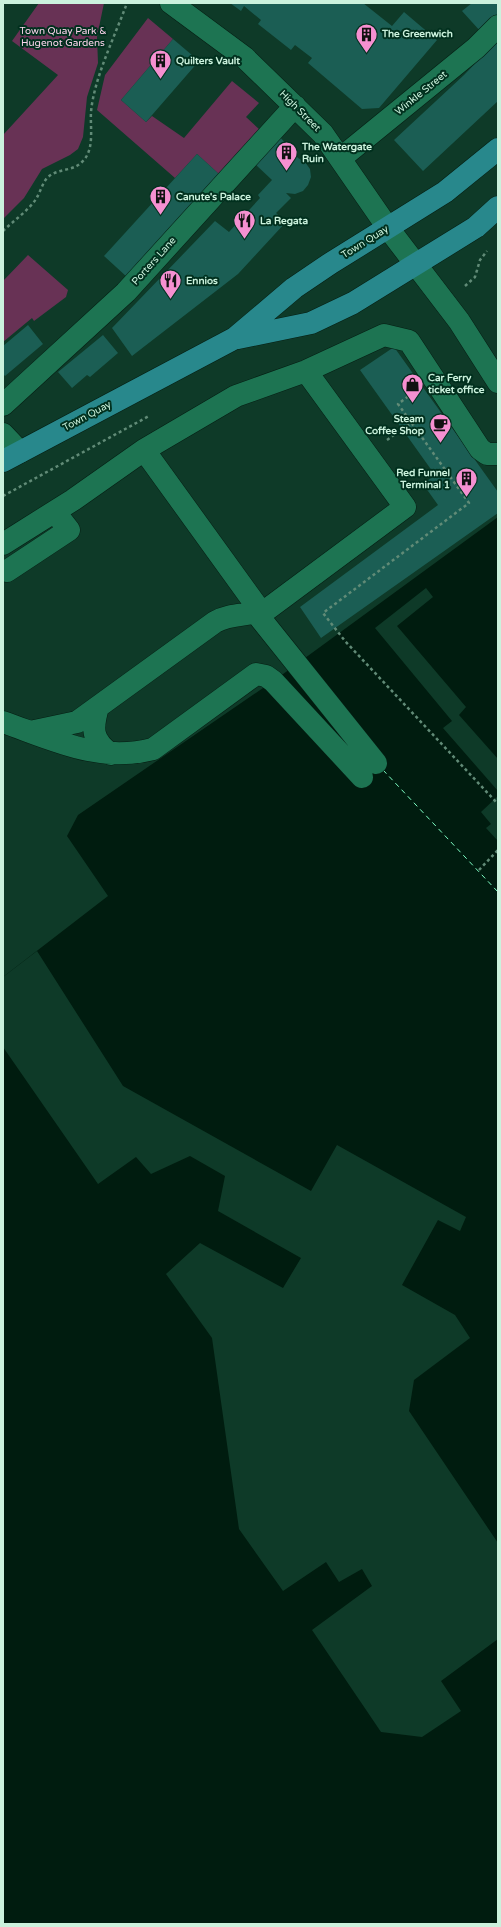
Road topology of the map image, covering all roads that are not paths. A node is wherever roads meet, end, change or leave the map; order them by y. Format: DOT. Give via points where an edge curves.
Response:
graph roads {
  1 [pos="171,3"];
  2 [pos="498,26"];
  3 [pos="295,106"];
  4 [pos="498,149"];
  5 [pos="341,158"];
  6 [pos="498,207"];
  7 [pos="388,228"];
  8 [pos="415,264"];
  9 [pos="235,338"];
  10 [pos="306,371"];
  11 [pos="498,382"];
  12 [pos="3,405"];
  13 [pos="3,434"];
  14 [pos="144,450"];
  15 [pos="498,454"];
  16 [pos="11,456"];
  17 [pos="55,512"];
  18 [pos="3,544"];
  19 [pos="7,571"];
  20 [pos="251,614"];
  21 [pos="98,707"];
  22 [pos="3,722"];
  23 [pos="30,732"];
  24 [pos="110,754"];
  1 -- 3 [label="street, High Street" via="244,57"];
  2 -- 5 [label="street, Winkle Street" via="476,48"];
  3 -- 5 [label="street, High Street" via="323,134"];
  3 -- 12 [label="street, Porters Lane" via="126,292"];
  4 -- 7 [label="main road, Town Quay" via="445,192"];
  5 -- 7 [label="street, High Street"];
  6 -- 8 [label="main road, Town Quay" via="476,227"];
  7 -- 8 [label="street, High Street"];
  7 -- 9 [label="main road, Town Quay" via="294,288"];
  8 -- 9 [label="main road, Town Quay" via="353,303 311,323"];
  8 -- 11 [label="street" via="459,321"];
  9 -- 16 [label="main road, Town Quay"];
  10 -- 14 [label="street" via="236,396"];
  10 -- 15 [label="street" via="384,335 409,341 480,449 487,454"];
  10 -- 20 [label="street" via="405,507 274,604"];
  13 -- 16 [label="street"];
  14 -- 17 [label="street"];
  14 -- 20 [label="street"];
  17 -- 18 [label="street"];
  17 -- 19 [label="street" via="69,530"];
  20 -- 21 [label="street" via="224,617 215,622"];
  20 -- 24 [label="street" via="296,664 369,770 273,681 256,674 153,749 134,754"];
  21 -- 23 [label="street" via="77,722"];
  21 -- 24 [label="street" via="94,732 100,747"];
  22 -- 23 [label="street"];
  23 -- 24 [label="street" via="71,746"];
}
